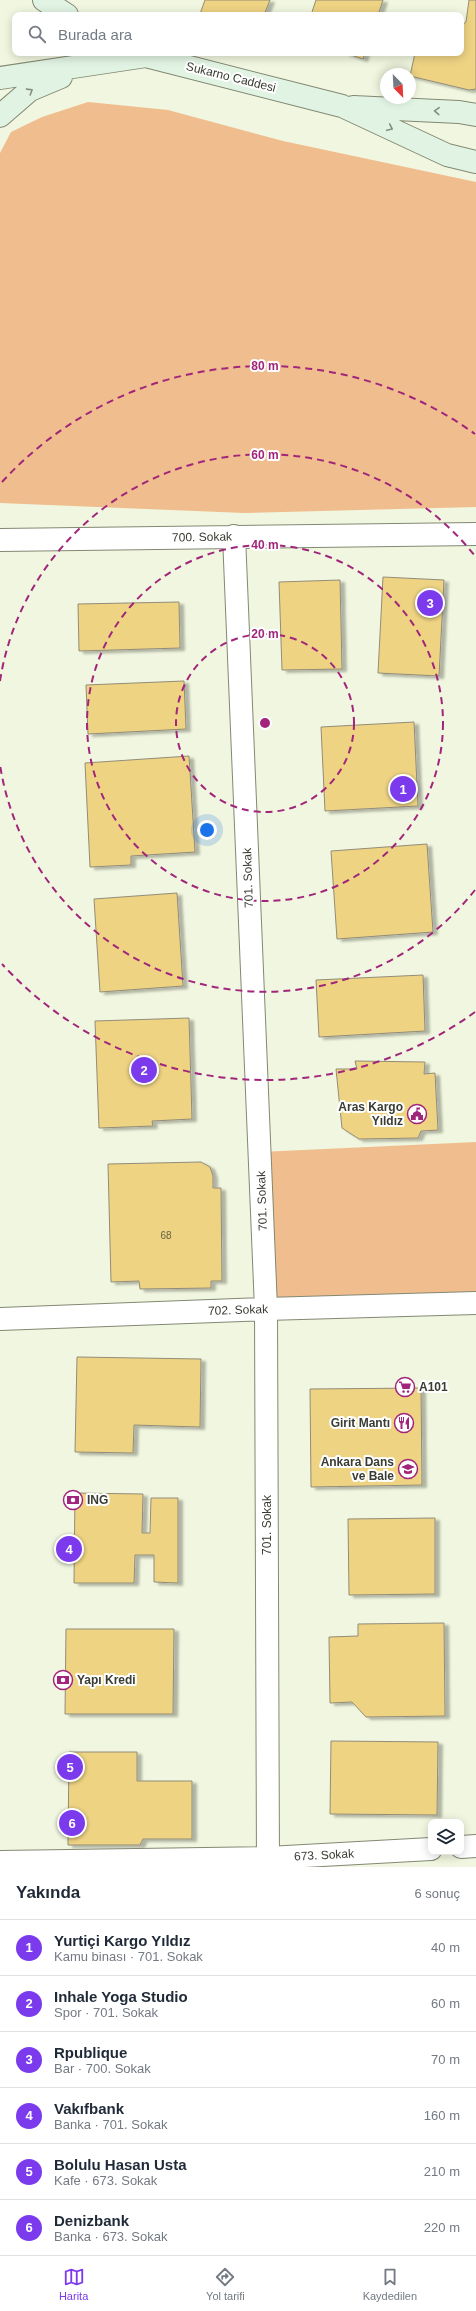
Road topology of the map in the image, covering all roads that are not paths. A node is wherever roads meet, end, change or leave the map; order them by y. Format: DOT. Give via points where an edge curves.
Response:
graph roads {
  1 [pos="44,0"];
  2 [pos="62,12"];
  3 [pos="138,56"];
  4 [pos="147,56"];
  5 [pos="88,65"];
  6 [pos="0,78"];
  7 [pos="342,106"];
  8 [pos="476,115"];
  9 [pos="0,116"];
  10 [pos="476,162"];
  11 [pos="476,534"];
  12 [pos="234,536"];
  13 [pos="0,540"];
  14 [pos="476,1303"];
  15 [pos="266,1309"];
  16 [pos="0,1319"];
  17 [pos="476,1846"];
  18 [pos="464,1847"];
  19 [pos="428,1849"];
  20 [pos="0,1862"];
  21 [pos="268,1862"];
  1 -- 2 [label="main road"];
  3 -- 5 [label="main road, Sukarno Caddesi"];
  4 -- 7 [label="main road, Sukarno Caddesi"];
  5 -- 6 [label="main road, Sukarno Caddesi"];
  9 -- 5 [label="main road, one-way" via="30,90"];
  8 -- 7 [label="main road, Sukarno Caddesi, one-way"];
  7 -- 10 [label="main road, Sukarno Caddesi, one-way" via="447,155"];
  11 -- 12 [label="street, 700. Sokak"];
  12 -- 13 [label="street, 700. Sokak"];
  12 -- 15 [label="street, 701. Sokak"];
  14 -- 15 [label="street, 702. Sokak"];
  15 -- 16 [label="street, 702. Sokak"];
  15 -- 21 [label="street, 701. Sokak"];
  17 -- 18 [label="street"];
  19 -- 21 [label="street, 673. Sokak"];
  20 -- 21 [label="street, 673. Sokak"];
}
